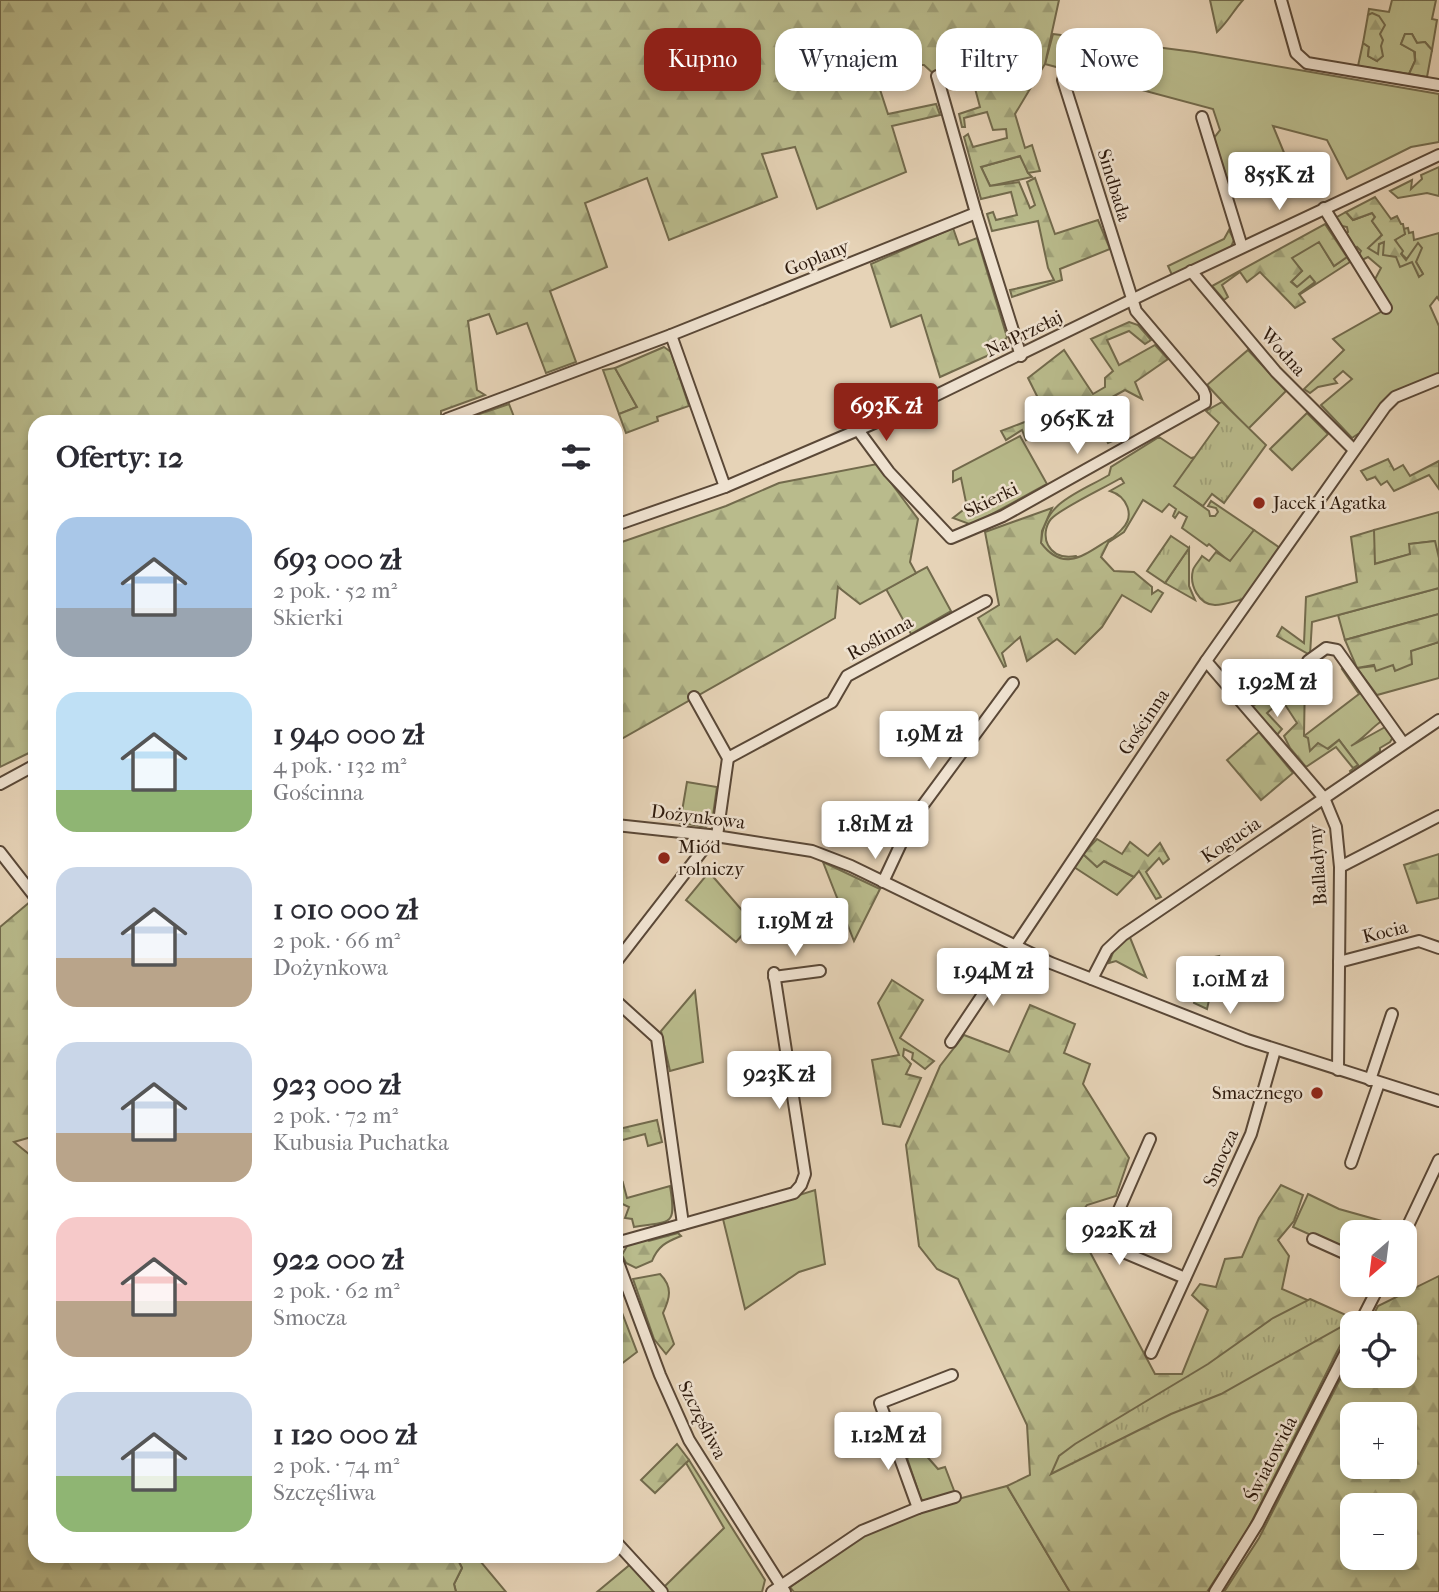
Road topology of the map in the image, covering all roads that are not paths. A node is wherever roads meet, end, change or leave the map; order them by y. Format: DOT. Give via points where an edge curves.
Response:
graph roads {
  1 [pos="1281,0"];
  2 [pos="1439,85"];
  3 [pos="941,91"];
  4 [pos="1066,91"];
  5 [pos="1202,117"];
  6 [pos="1439,155"];
  7 [pos="1324,208"];
  8 [pos="976,213"];
  9 [pos="1242,247"];
  10 [pos="1191,271"];
  11 [pos="1132,301"];
  12 [pos="1386,308"];
  13 [pos="671,335"];
  14 [pos="1021,356"];
  15 [pos="1439,379"];
  16 [pos="461,415"];
  17 [pos="858,430"];
  18 [pos="1354,450"];
  19 [pos="725,486"];
  20 [pos="623,522"];
  21 [pos="986,601"];
  22 [pos="1206,661"];
  23 [pos="1308,661"];
  24 [pos="1013,683"];
  25 [pos="694,697"];
  26 [pos="1439,720"];
  27 [pos="1404,743"];
  28 [pos="728,758"];
  29 [pos="28,770"];
  30 [pos="0,784"];
  31 [pos="1324,798"];
  32 [pos="1439,816"];
  33 [pos="623,826"];
  34 [pos="713,836"];
  35 [pos="0,852"];
  36 [pos="1340,867"];
  37 [pos="883,882"];
  38 [pos="28,888"];
  39 [pos="1015,946"];
  40 [pos="1439,948"];
  41 [pos="623,953"];
  42 [pos="1339,962"];
  43 [pos="820,971"];
  44 [pos="1092,978"];
  45 [pos="623,1007"];
  46 [pos="1392,1014"];
  47 [pos="951,1042"];
  48 [pos="1275,1050"];
  49 [pos="1338,1070"];
  50 [pos="1375,1082"];
  51 [pos="1439,1101"];
  52 [pos="1150,1139"];
  53 [pos="1439,1160"];
  54 [pos="1351,1163"];
  55 [pos="1428,1183"];
  56 [pos="1439,1189"];
  57 [pos="1411,1220"];
  58 [pos="683,1224"];
  59 [pos="1313,1239"];
  60 [pos="623,1241"];
  61 [pos="1340,1251"];
  62 [pos="623,1276"];
  63 [pos="1185,1278"];
  64 [pos="1151,1353"];
  65 [pos="1340,1363"];
  66 [pos="952,1375"];
  67 [pos="955,1497"];
  68 [pos="918,1508"];
  69 [pos="623,1550"];
  70 [pos="779,1590"];
  71 [pos="662,1592"];
  72 [pos="1215,1592"];
  1 -- 2 [label="street" via="1296,53 1307,63"];
  3 -- 8 [label="street"];
  4 -- 11 [label="street, Sindbada"];
  5 -- 9 [label="street"];
  6 -- 7 [label="street, Na Przełaj"];
  7 -- 9 [label="street, Na Przełaj"];
  7 -- 12 [label="street"];
  8 -- 13 [label="street, Goplany"];
  8 -- 14 [label="street"];
  9 -- 10 [label="street, Na Przełaj"];
  10 -- 11 [label="street, Na Przełaj"];
  10 -- 18 [label="street, Wodna" via="1276,372"];
  11 -- 14 [label="street, Na Przełaj"];
  11 -- 17 [label="street, Skierki" via="1203,390 1205,403 1003,516 951,538"];
  13 -- 16 [label="street, Goplany"];
  13 -- 19 [label="street"];
  14 -- 17 [label="street, Na Przełaj"];
  15 -- 18 [label="street, Gościnna" via="1395,397"];
  17 -- 19 [label="street, Na Przełaj"];
  18 -- 22 [label="street, Gościnna"];
  19 -- 20 [label="street, Na Przełaj"];
  21 -- 28 [label="street, Roślinna" via="847,676 832,702"];
  22 -- 31 [label="street, Balladyny"];
  22 -- 39 [label="street, Gościnna"];
  23 -- 27 [label="street" via="1326,648 1337,650"];
  24 -- 37 [label="street" via="912,820"];
  25 -- 28 [label="street"];
  26 -- 27 [label="street, Kogucia"];
  27 -- 31 [label="street, Kogucia"];
  28 -- 34 [label="street"];
  29 -- 30 [label="street"];
  31 -- 36 [label="street, Balladyny" via="1336,827"];
  31 -- 44 [label="street, Kogucia" via="1123,935 1105,953"];
  32 -- 36 [label="street"];
  33 -- 34 [label="street, Dożynkowa"];
  34 -- 37 [label="street, Dożynkowa" via="812,851"];
  34 -- 41 [label="street"];
  35 -- 38 [label="street"];
  36 -- 42 [label="street, Balladyny"];
  37 -- 39 [label="street, Dożynkowa"];
  39 -- 44 [label="street, Dożynkowa"];
  39 -- 47 [label="street, Gościnna"];
  40 -- 42 [label="street, Kocia" via="1419,941"];
  42 -- 49 [label="street, Balladyny"];
  43 -- 58 [label="street" via="774,975 804,1180 794,1193"];
  44 -- 48 [label="street, Dożynkowa"];
  45 -- 58 [label="street" via="657,1038"];
  46 -- 50 [label="street"];
  48 -- 49 [label="street, Dożynkowa"];
  48 -- 63 [label="street, Smocza" via="1251,1134"];
  49 -- 50 [label="street, Dożynkowa"];
  50 -- 51 [label="street, Dożynkowa"];
  50 -- 54 [label="street"];
  52 -- 63 [label="street" via="1104,1244"];
  53 -- 55 [label="street"];
  55 -- 56 [label="street"];
  55 -- 57 [label="street"];
  58 -- 60 [label="street"];
  59 -- 61 [label="street"];
  62 -- 70 [label="street, Szczęśliwa" via="689,1440"];
  63 -- 64 [label="street, Smocza"];
  65 -- 72 [label="street, Światowida" via="1258,1523"];
  66 -- 68 [label="street" via="878,1400"];
  67 -- 68 [label="street, Szczęśliwa"];
  68 -- 70 [label="street, Szczęśliwa" via="862,1531"];
  69 -- 71 [label="street"];
}
